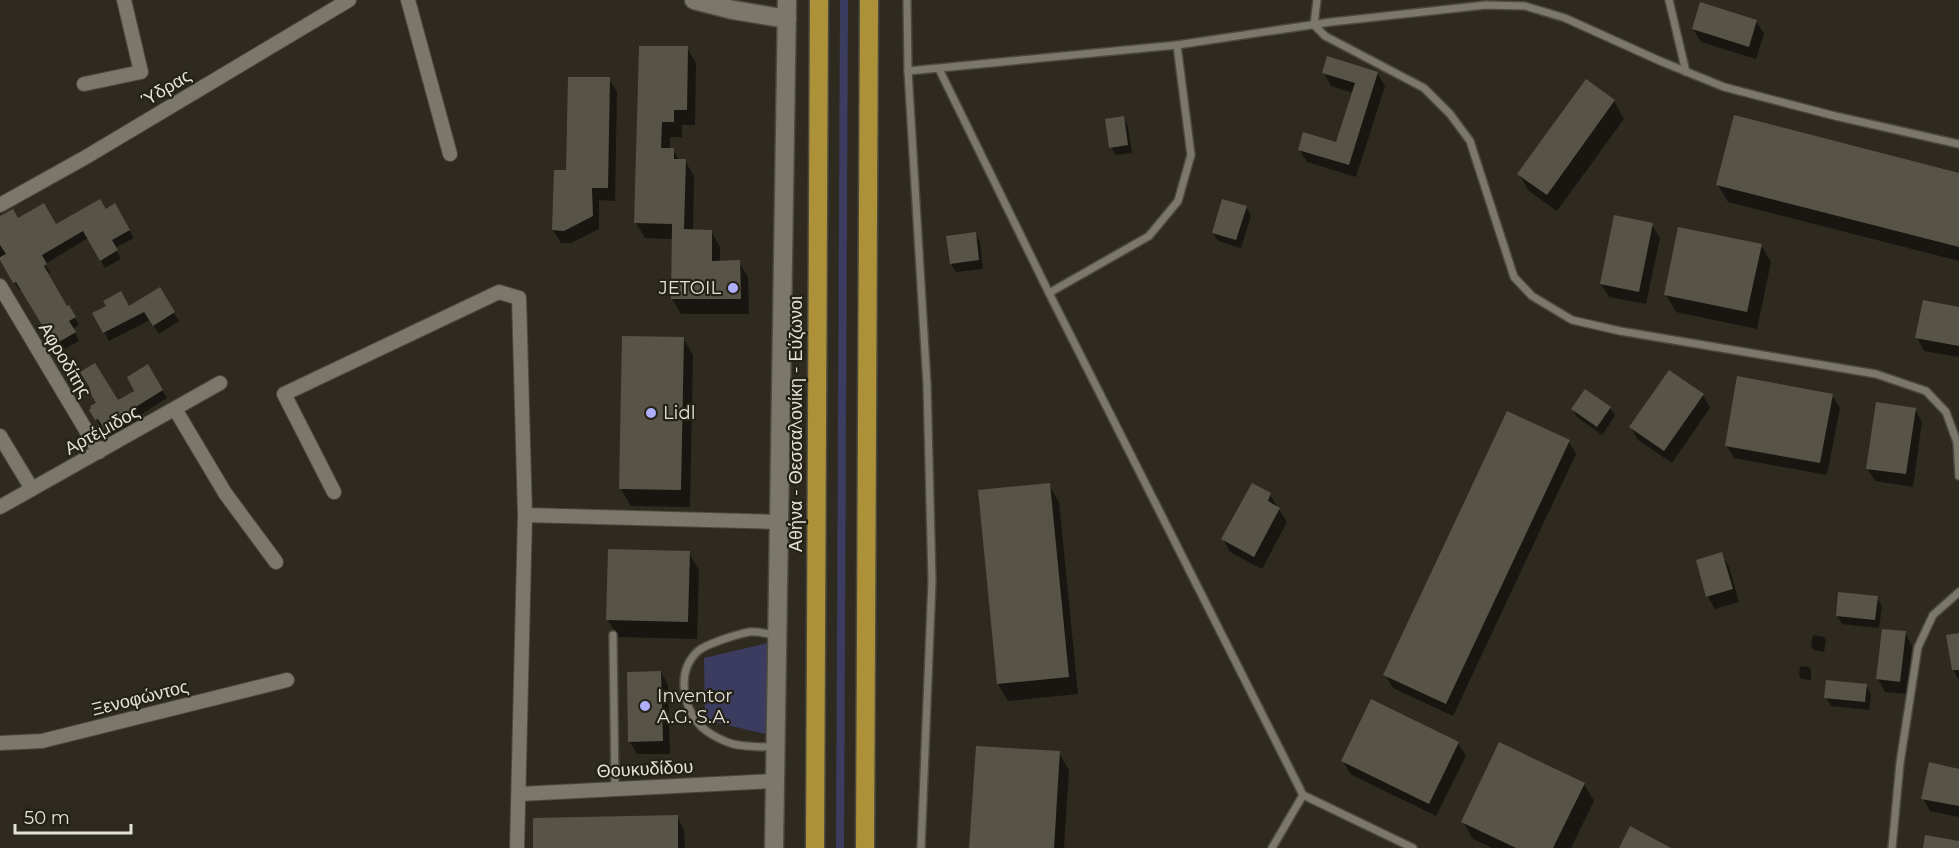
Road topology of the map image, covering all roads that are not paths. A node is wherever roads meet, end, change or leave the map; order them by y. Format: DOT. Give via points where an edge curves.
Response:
graph roads {
  1 [pos="124,0"];
  2 [pos="349,0"];
  3 [pos="408,0"];
  4 [pos="694,0"];
  5 [pos="787,0"];
  6 [pos="819,0"];
  7 [pos="869,0"];
  8 [pos="907,0"];
  9 [pos="1317,0"];
  10 [pos="1669,0"];
  11 [pos="787,19"];
  12 [pos="1314,25"];
  13 [pos="1177,45"];
  14 [pos="939,69"];
  15 [pos="908,71"];
  16 [pos="1686,72"];
  17 [pos="84,84"];
  18 [pos="1959,144"];
  19 [pos="450,154"];
  20 [pos="0,205"];
  21 [pos="0,286"];
  22 [pos="1049,293"];
  23 [pos="220,383"];
  24 [pos="175,410"];
  25 [pos="0,436"];
  26 [pos="99,452"];
  27 [pos="1959,476"];
  28 [pos="32,489"];
  29 [pos="334,492"];
  30 [pos="0,507"];
  31 [pos="525,515"];
  32 [pos="778,522"];
  33 [pos="276,562"];
  34 [pos="1959,592"];
  35 [pos="613,635"];
  36 [pos="776,635"];
  37 [pos="287,680"];
  38 [pos="0,743"];
  39 [pos="775,747"];
  40 [pos="774,781"];
  41 [pos="615,789"];
  42 [pos="519,794"];
  43 [pos="1303,795"];
  44 [pos="517,848"];
  45 [pos="774,848"];
  46 [pos="815,848"];
  47 [pos="865,848"];
  48 [pos="921,848"];
  49 [pos="1272,848"];
  50 [pos="1413,848"];
  51 [pos="1892,848"];
  1 -- 17 [label="street" via="141,72"];
  2 -- 20 [label="street, Ύδρας"];
  3 -- 19 [label="street"];
  4 -- 11 [label="main road"];
  5 -- 11 [label="main road"];
  6 -- 46 [label="highway, Αθήνα - Θεσσαλονίκη - Εύζωνοι"];
  7 -- 47 [label="highway"];
  8 -- 15 [label="lane"];
  9 -- 12 [label="lane"];
  10 -- 16 [label="lane"];
  11 -- 32 [label="main road"];
  12 -- 13 [label="lane"];
  12 -- 16 [label="lane" via="1486,4 1525,6 1565,18"];
  12 -- 27 [label="lane" via="1325,36 1424,88 1450,114 1470,141 1514,277 1532,296 1572,320 1876,374 1926,391 1946,412 1957,442"];
  13 -- 14 [label="lane"];
  13 -- 22 [label="lane" via="1191,155 1178,201 1149,236"];
  14 -- 15 [label="lane"];
  14 -- 22 [label="lane"];
  15 -- 48 [label="lane" via="927,384 932,581"];
  16 -- 18 [label="lane" via="1736,90"];
  21 -- 26 [label="street, Αφροδίτης"];
  22 -- 43 [label="lane"];
  23 -- 24 [label="street, Αρτέμιδος"];
  24 -- 26 [label="street, Αρτέμιδος"];
  24 -- 33 [label="street" via="225,493"];
  25 -- 28 [label="street"];
  26 -- 28 [label="street, Αρτέμιδος"];
  28 -- 30 [label="street, Αρτέμιδος"];
  29 -- 31 [label="street" via="284,394 499,292 519,298"];
  31 -- 32 [label="street"];
  31 -- 42 [label="street"];
  32 -- 36 [label="main road"];
  34 -- 51 [label="lane" via="1933,615 1917,647"];
  35 -- 41 [label="lane"];
  36 -- 39 [label="main road"];
  36 -- 39 [label="lane" via="750,632 698,651 686,668 683,685 687,705 698,724 714,735 732,744"];
  37 -- 38 [label="street, Ξενοφώντος" via="42,741"];
  39 -- 40 [label="main road"];
  40 -- 41 [label="street, Θουκυδίδου"];
  40 -- 45 [label="main road"];
  41 -- 42 [label="street, Θουκυδίδου"];
  42 -- 44 [label="street"];
  43 -- 49 [label="lane"];
  43 -- 50 [label="lane"];
}
